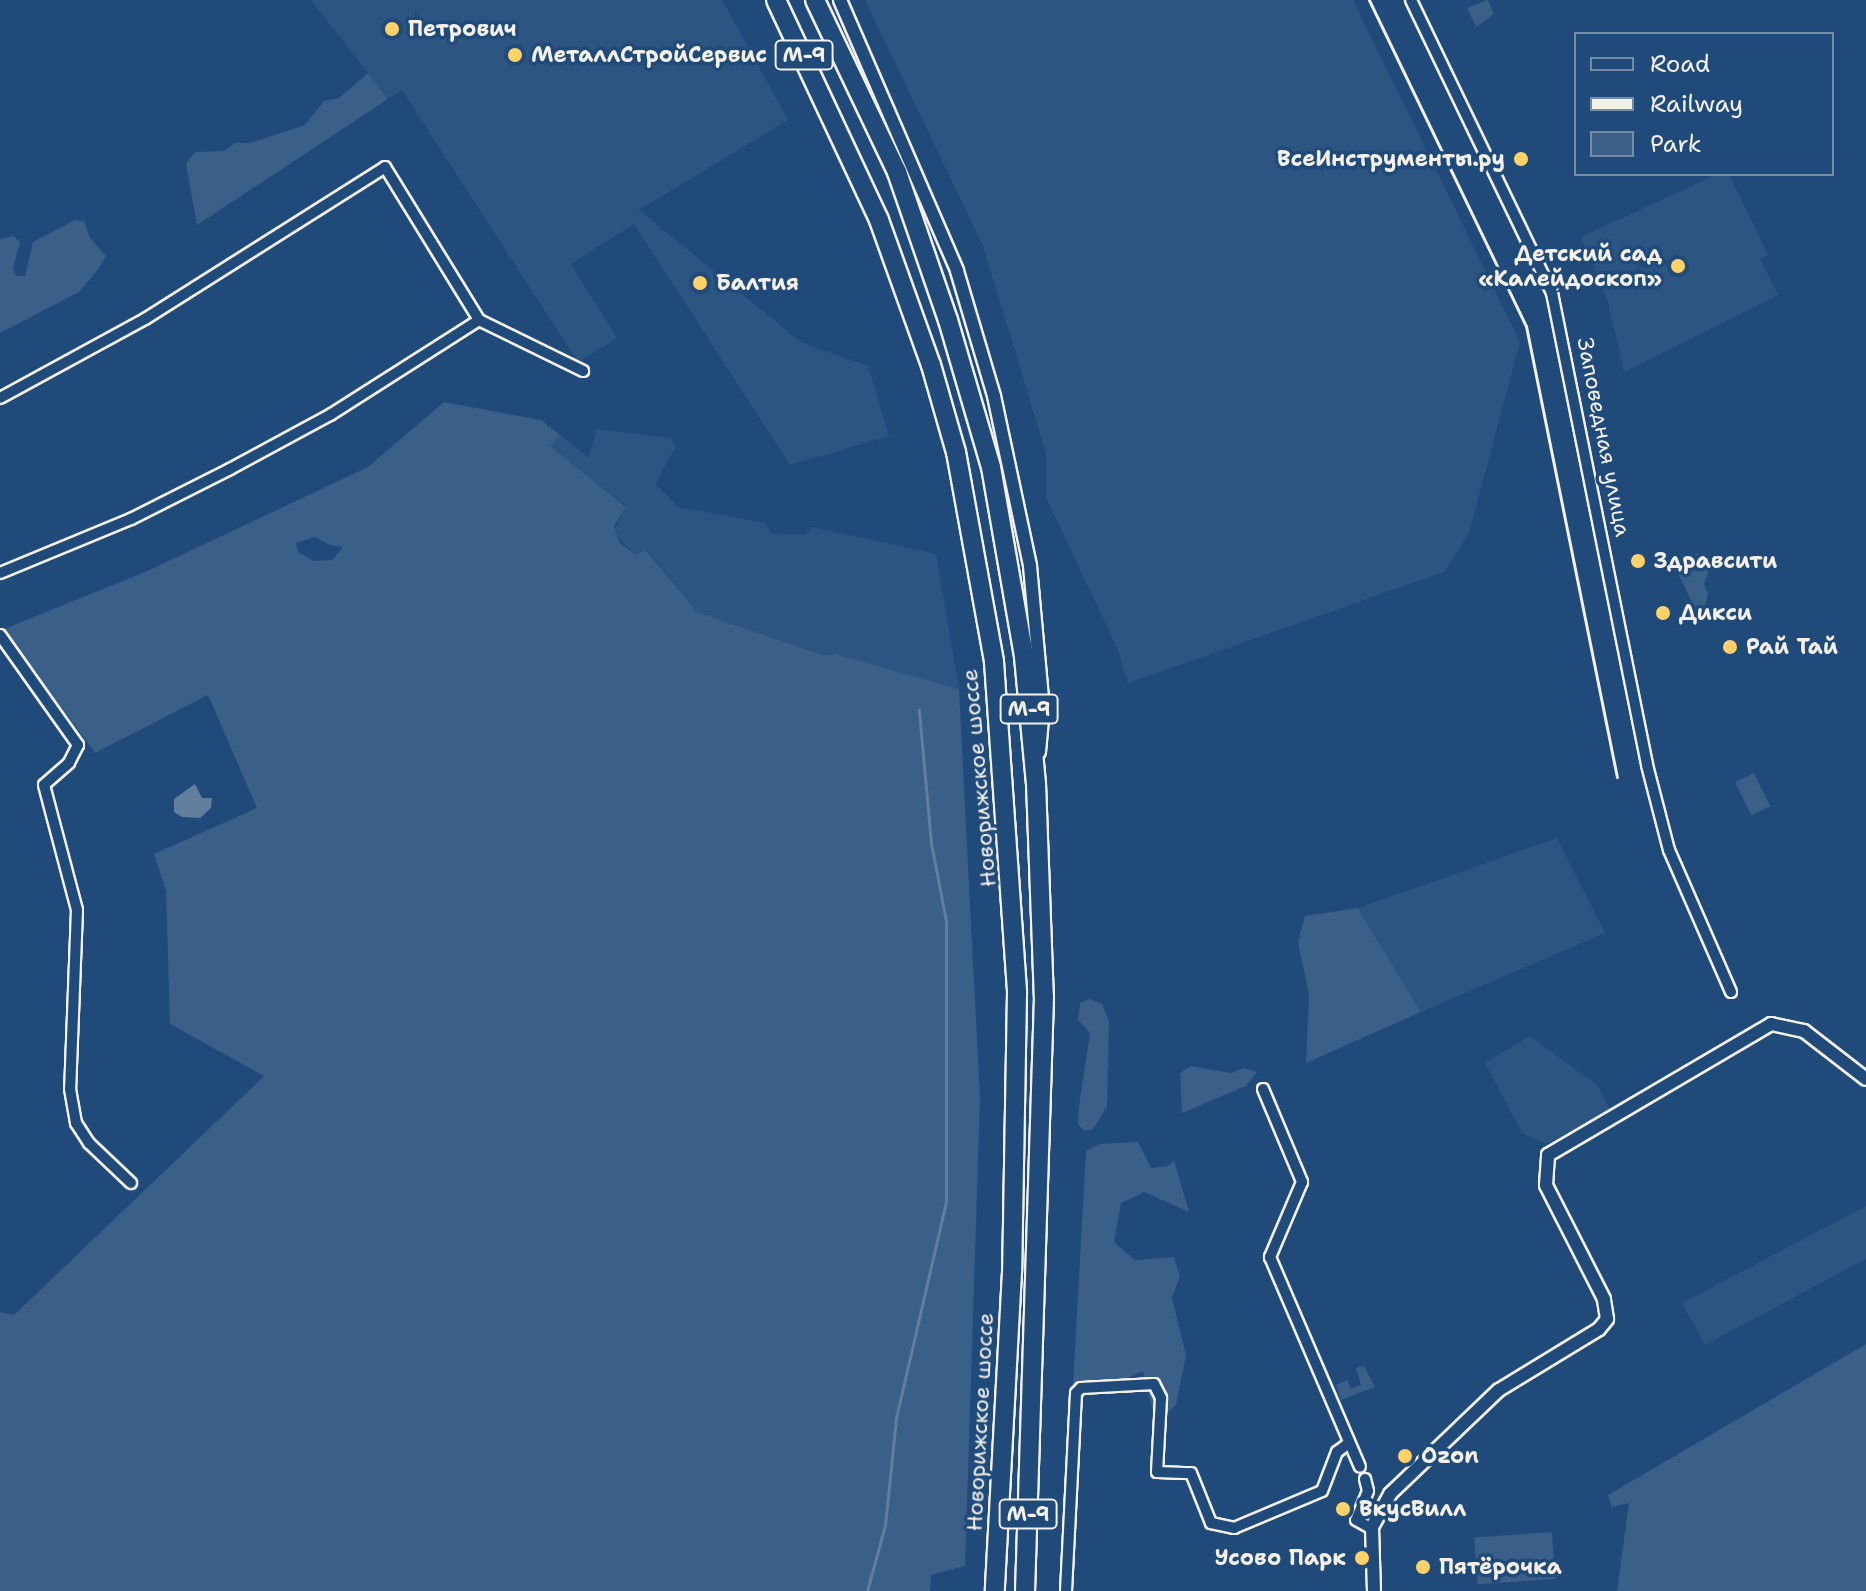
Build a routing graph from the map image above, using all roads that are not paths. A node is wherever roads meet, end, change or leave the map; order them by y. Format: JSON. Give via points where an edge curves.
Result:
{"nodes":[{"id":1,"x":776,"y":0,"type":"edge"},
{"id":2,"x":815,"y":0,"type":"edge"},
{"id":3,"x":840,"y":0,"type":"edge"},
{"id":4,"x":1411,"y":0,"type":"edge"},
{"id":5,"x":479,"y":320,"type":"junction"},
{"id":6,"x":583,"y":371,"type":"dead end"},
{"id":7,"x":0,"y":398,"type":"edge"},
{"id":8,"x":0,"y":573,"type":"edge"},
{"id":9,"x":0,"y":635,"type":"edge"},
{"id":10,"x":1036,"y":783,"type":"junction"},
{"id":11,"x":1731,"y":992,"type":"dead end"},
{"id":12,"x":1866,"y":1079,"type":"edge"},
{"id":13,"x":1263,"y":1089,"type":"dead end"},
{"id":14,"x":131,"y":1183,"type":"dead end"},
{"id":15,"x":1349,"y":1443,"type":"junction"},
{"id":16,"x":1360,"y":1467,"type":"dead end"},
{"id":17,"x":1365,"y":1479,"type":"dead end"},
{"id":18,"x":1372,"y":1529,"type":"junction"},
{"id":19,"x":996,"y":1583,"type":"edge"},
{"id":20,"x":1025,"y":1583,"type":"edge"},
{"id":21,"x":1374,"y":1586,"type":"edge"},
{"id":22,"x":1066,"y":1591,"type":"edge"}],
"edges":[{"from":1,"to":19,"type":"highway","name":"Новорижское шоссе","number":"М-9","via":[[879,220],[931,365],[956,452],[992,650],[1007,792],[1017,993],[1012,1272]]},
{"from":2,"to":10,"type":"highway","number":"М-9","via":[[897,172],[973,403],[1008,552]]},
{"from":3,"to":10,"type":"street","via":[[957,271],[1013,471],[1039,649],[1043,708]]},
{"from":4,"to":11,"type":"street","name":"Заповедная улица","via":[[1552,293],[1669,850]]},
{"from":5,"to":6,"type":"street"},
{"from":5,"to":7,"type":"street","via":[[385,167],[145,319]]},
{"from":5,"to":8,"type":"street","via":[[330,415],[230,469],[131,519]]},
{"from":9,"to":14,"type":"street","via":[[78,745],[69,763],[44,785],[77,910],[70,1089],[76,1123]]},
{"from":10,"to":20,"type":"highway","number":"М-9","via":[[1043,1137]]},
{"from":12,"to":18,"type":"street","via":[[1804,1031],[1771,1024],[1554,1149],[1545,1162],[1546,1185],[1604,1299],[1604,1325],[1529,1367],[1468,1415],[1390,1494]]},
{"from":13,"to":15,"type":"street","via":[[1302,1182],[1270,1257]]},
{"from":15,"to":16,"type":"street"},
{"from":15,"to":22,"type":"street","via":[[1337,1452],[1322,1491],[1234,1528],[1211,1523],[1191,1473],[1157,1472],[1161,1398],[1154,1384],[1081,1388],[1076,1393]]},
{"from":17,"to":18,"type":"street","via":[[1368,1491],[1356,1520]]},
{"from":18,"to":21,"type":"street"}]}
